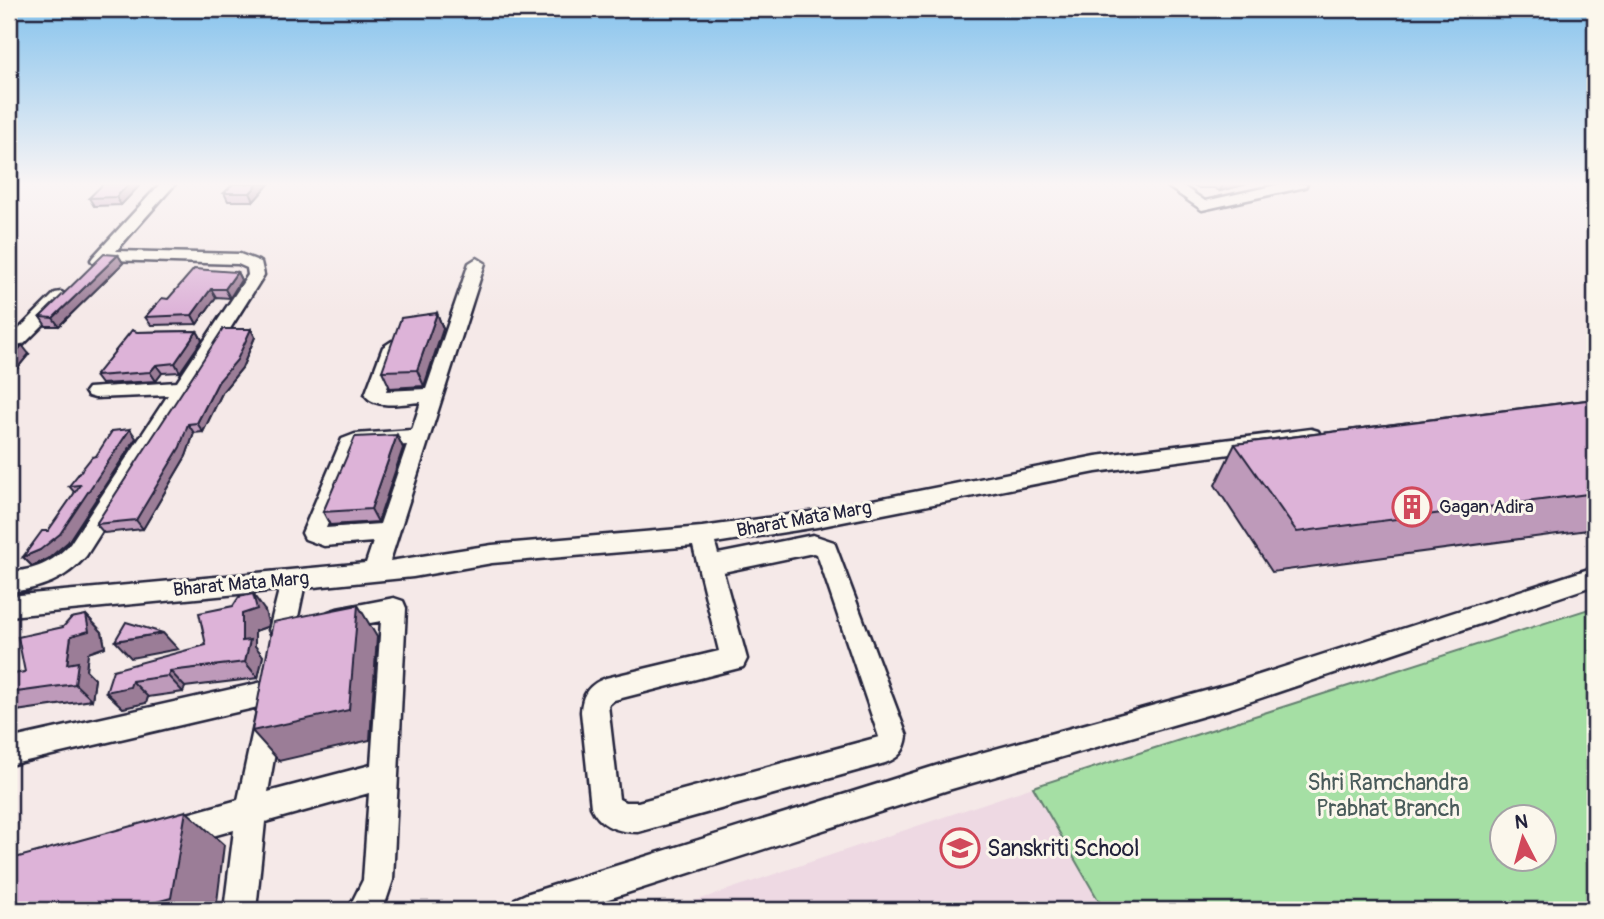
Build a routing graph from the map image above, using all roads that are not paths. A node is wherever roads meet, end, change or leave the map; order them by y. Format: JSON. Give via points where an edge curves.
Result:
{"nodes":[{"id":1,"x":129,"y":227,"type":"edge"},
{"id":2,"x":104,"y":255,"type":"junction"},
{"id":3,"x":477,"y":264,"type":"dead end"},
{"id":4,"x":458,"y":320,"type":"junction"},
{"id":5,"x":433,"y":322,"type":"edge"},
{"id":6,"x":398,"y":329,"type":"edge"},
{"id":7,"x":220,"y":331,"type":"junction"},
{"id":8,"x":195,"y":332,"type":"edge"},
{"id":9,"x":9,"y":349,"type":"edge"},
{"id":10,"x":183,"y":388,"type":"junction"},
{"id":11,"x":95,"y":392,"type":"dead end"},
{"id":12,"x":433,"y":396,"type":"junction"},
{"id":13,"x":1328,"y":434,"type":"edge"},
{"id":14,"x":419,"y":437,"type":"junction"},
{"id":15,"x":388,"y":531,"type":"junction"},
{"id":16,"x":702,"y":536,"type":"junction"},
{"id":17,"x":710,"y":565,"type":"junction"},
{"id":18,"x":375,"y":572,"type":"junction"},
{"id":19,"x":1595,"y":576,"type":"edge"},
{"id":20,"x":294,"y":579,"type":"junction"},
{"id":21,"x":9,"y":582,"type":"edge"},
{"id":22,"x":9,"y":606,"type":"edge"},
{"id":23,"x":277,"y":661,"type":"junction"},
{"id":24,"x":9,"y":752,"type":"edge"},
{"id":25,"x":385,"y":775,"type":"junction"},
{"id":26,"x":251,"y":811,"type":"junction"},
{"id":27,"x":144,"y":840,"type":"edge"},
{"id":28,"x":240,"y":910,"type":"edge"},
{"id":29,"x":363,"y":910,"type":"edge"},
{"id":30,"x":526,"y":910,"type":"edge"}],
"edges":[{"from":1,"to":2,"type":"street"},
{"from":2,"to":7,"type":"street","via":[[240,259],[255,265],[257,275]]},
{"from":2,"to":9,"type":"street"},
{"from":3,"to":4,"type":"street"},
{"from":4,"to":5,"type":"street"},
{"from":4,"to":12,"type":"street"},
{"from":6,"to":12,"type":"street","via":[[374,394],[383,398]]},
{"from":7,"to":8,"type":"street"},
{"from":7,"to":10,"type":"street"},
{"from":10,"to":11,"type":"street"},
{"from":10,"to":21,"type":"street","via":[[63,568],[35,580]]},
{"from":12,"to":14,"type":"street"},
{"from":13,"to":16,"type":"street","name":"Bharat Mata Marg","via":[[1096,464],[817,519]]},
{"from":14,"to":15,"type":"street"},
{"from":14,"to":15,"type":"street","via":[[349,444],[313,533],[324,537]]},
{"from":15,"to":18,"type":"street"},
{"from":16,"to":17,"type":"street"},
{"from":16,"to":18,"type":"street","name":"Bharat Mata Marg","via":[[492,554]]},
{"from":17,"to":17,"type":"street","via":[[813,544],[826,548],[893,736],[892,744],[885,750],[638,817],[621,817],[606,807],[596,700],[606,690],[734,659]]},
{"from":18,"to":20,"type":"street","name":"Bharat Mata Marg"},
{"from":19,"to":30,"type":"street","via":[[1231,696],[948,776]]},
{"from":20,"to":22,"type":"street","name":"Bharat Mata Marg"},
{"from":20,"to":23,"type":"street"},
{"from":23,"to":24,"type":"street"},
{"from":23,"to":25,"type":"street","via":[[394,608]]},
{"from":23,"to":26,"type":"street"},
{"from":25,"to":26,"type":"street"},
{"from":25,"to":29,"type":"street","via":[[378,880],[368,908]]},
{"from":26,"to":27,"type":"street"},
{"from":26,"to":28,"type":"street"}]}
